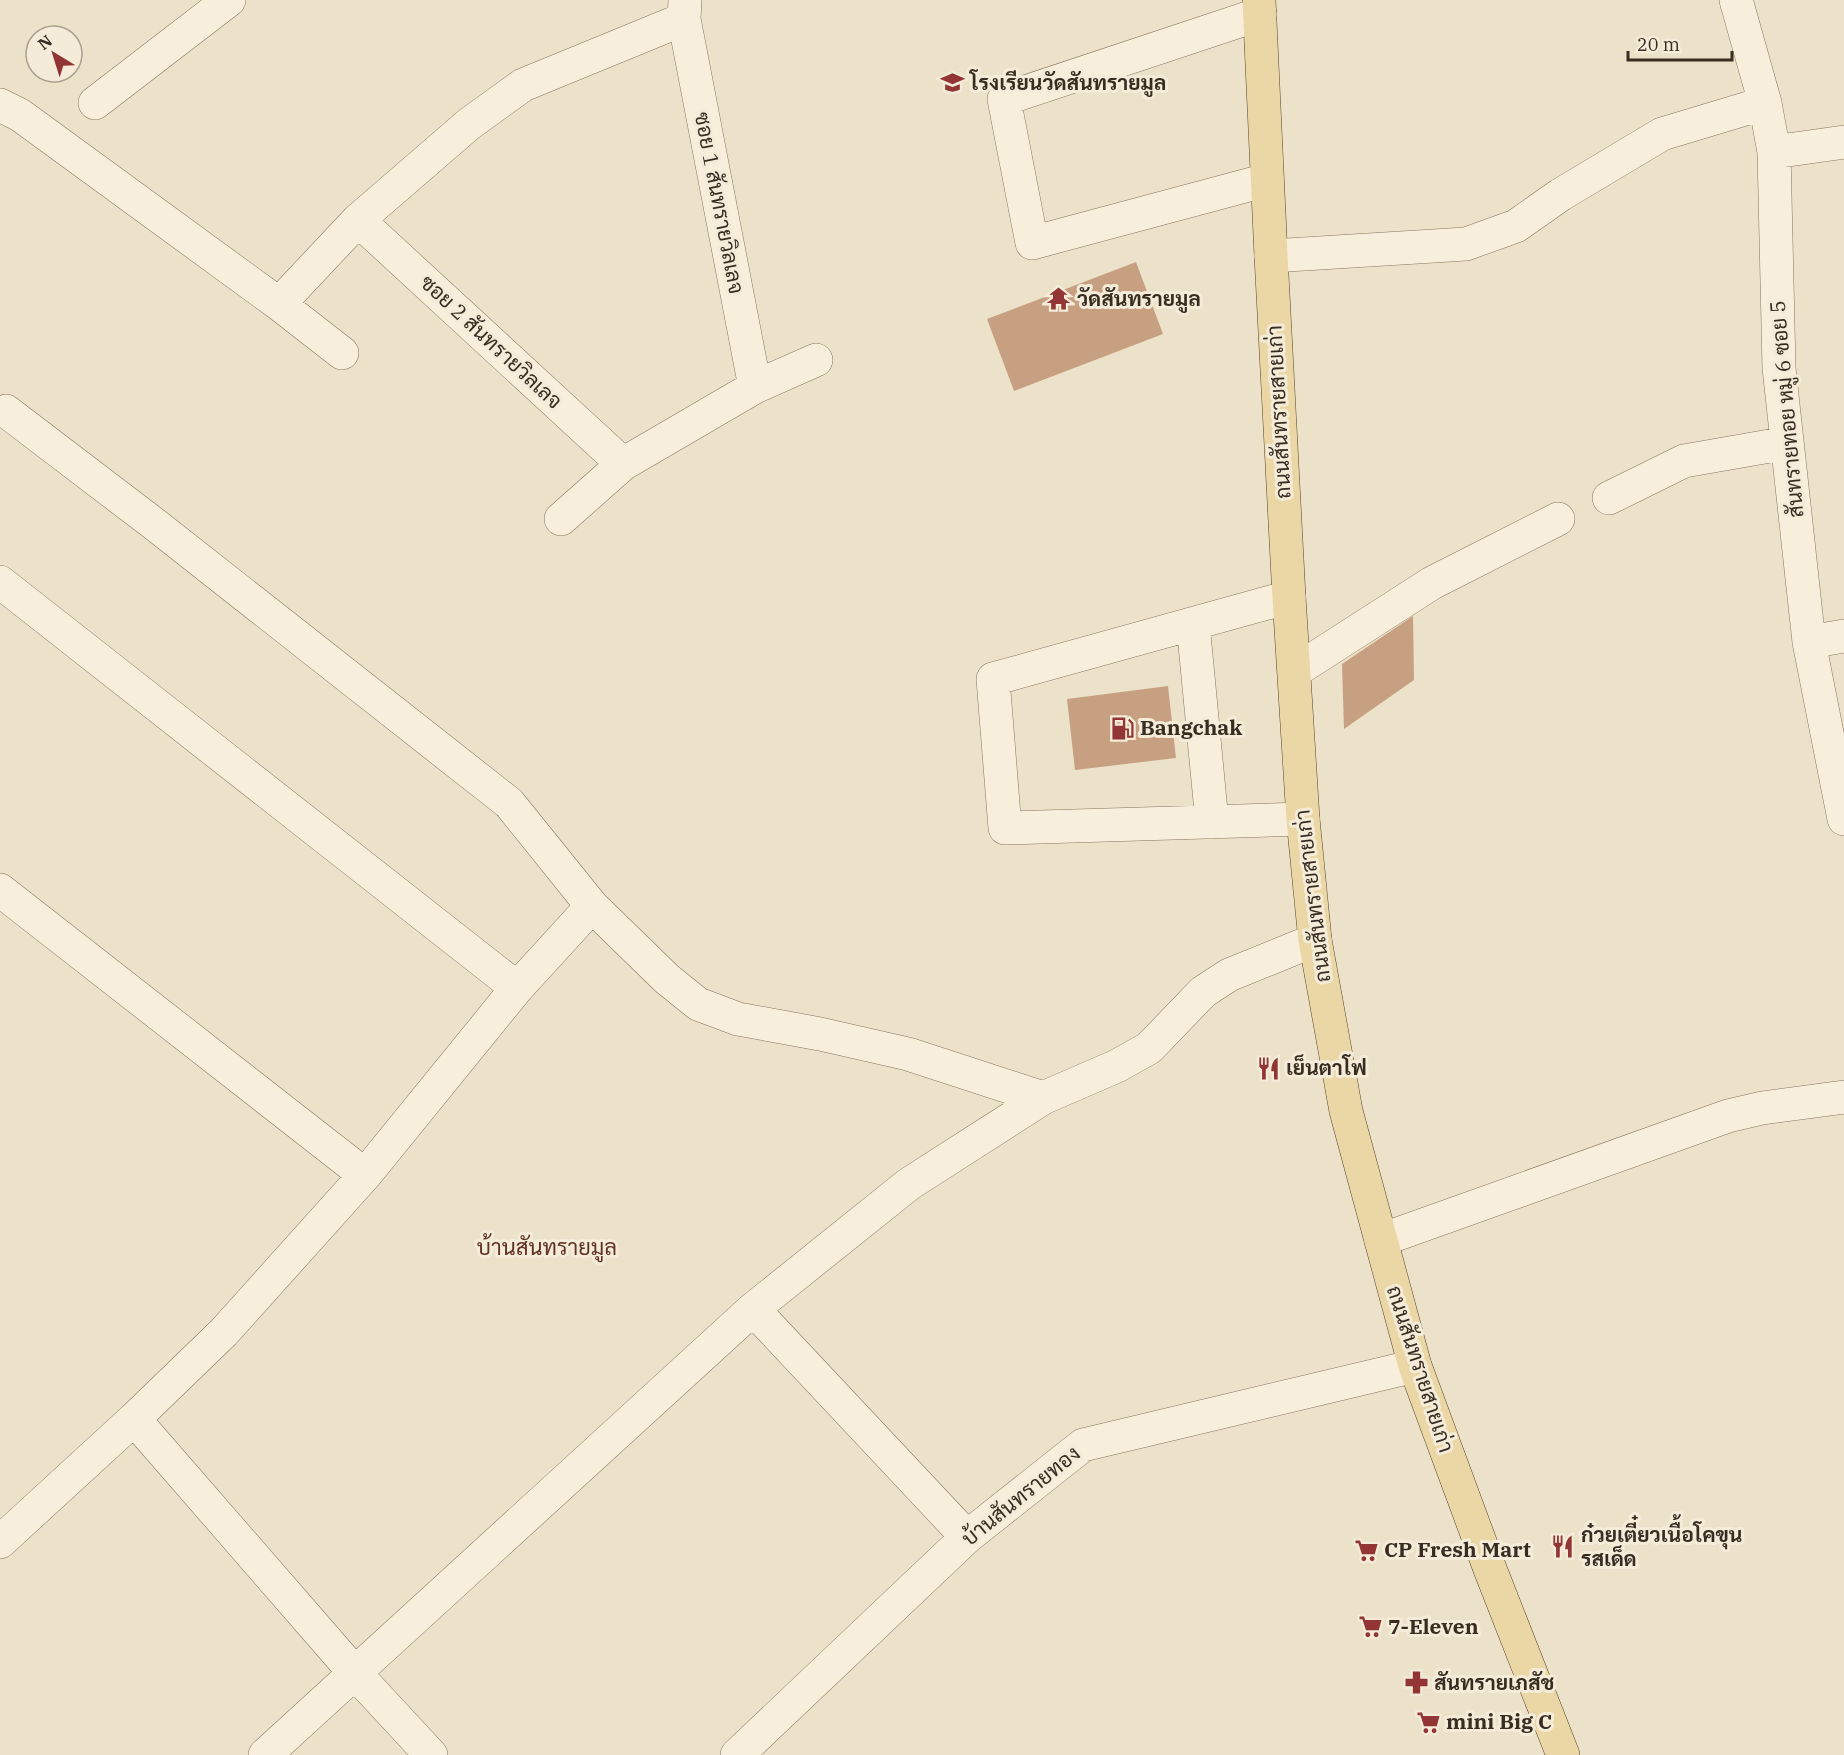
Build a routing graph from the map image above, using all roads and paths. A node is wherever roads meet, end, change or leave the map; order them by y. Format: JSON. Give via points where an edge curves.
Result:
{"nodes":[{"id":1,"x":229,"y":0,"type":"edge"},
{"id":2,"x":1736,"y":0,"type":"edge"},
{"id":3,"x":1259,"y":7,"type":"edge"},
{"id":4,"x":685,"y":9,"type":"edge"},
{"id":5,"x":95,"y":103,"type":"dead end"},
{"id":6,"x":1765,"y":103,"type":"junction"},
{"id":7,"x":7,"y":116,"type":"edge"},
{"id":8,"x":1844,"y":142,"type":"edge"},
{"id":9,"x":1774,"y":152,"type":"junction"},
{"id":10,"x":1267,"y":180,"type":"junction"},
{"id":11,"x":358,"y":220,"type":"junction"},
{"id":12,"x":1270,"y":256,"type":"junction"},
{"id":13,"x":279,"y":304,"type":"junction"},
{"id":14,"x":342,"y":353,"type":"dead end"},
{"id":15,"x":816,"y":360,"type":"dead end"},
{"id":16,"x":755,"y":387,"type":"junction"},
{"id":17,"x":6,"y":411,"type":"dead end"},
{"id":18,"x":1787,"y":443,"type":"junction"},
{"id":19,"x":623,"y":464,"type":"junction"},
{"id":20,"x":1609,"y":498,"type":"dead end"},
{"id":21,"x":561,"y":519,"type":"dead end"},
{"id":22,"x":1558,"y":519,"type":"dead end"},
{"id":23,"x":0,"y":582,"type":"edge"},
{"id":24,"x":1289,"y":597,"type":"junction"},
{"id":25,"x":1193,"y":624,"type":"junction"},
{"id":26,"x":1844,"y":636,"type":"edge"},
{"id":27,"x":1809,"y":642,"type":"junction"},
{"id":28,"x":1294,"y":671,"type":"junction"},
{"id":29,"x":1303,"y":819,"type":"junction"},
{"id":30,"x":1844,"y":819,"type":"edge"},
{"id":31,"x":1212,"y":822,"type":"junction"},
{"id":32,"x":0,"y":890,"type":"edge"},
{"id":33,"x":592,"y":906,"type":"junction"},
{"id":34,"x":1315,"y":940,"type":"junction"},
{"id":35,"x":517,"y":988,"type":"junction"},
{"id":36,"x":1844,"y":1097,"type":"edge"},
{"id":37,"x":1043,"y":1098,"type":"junction"},
{"id":38,"x":365,"y":1175,"type":"junction"},
{"id":39,"x":1381,"y":1240,"type":"junction"},
{"id":40,"x":753,"y":1309,"type":"junction"},
{"id":41,"x":1414,"y":1366,"type":"junction"},
{"id":42,"x":134,"y":1419,"type":"junction"},
{"id":43,"x":967,"y":1537,"type":"junction"},
{"id":44,"x":0,"y":1542,"type":"edge"},
{"id":45,"x":354,"y":1672,"type":"junction"},
{"id":46,"x":265,"y":1755,"type":"edge"},
{"id":47,"x":431,"y":1755,"type":"edge"},
{"id":48,"x":737,"y":1755,"type":"edge"},
{"id":49,"x":1563,"y":1755,"type":"edge"}],
"edges":[{"from":1,"to":5,"type":"street"},
{"from":2,"to":6,"type":"street","name":"สันทรายทอย หมู่ 6 ซอย 5"},
{"from":3,"to":10,"type":"main road","name":"ถนนสันทรายสายเก่า"},
{"from":3,"to":10,"type":"street","via":[[1004,99],[1032,243]]},
{"from":4,"to":11,"type":"street","via":[[523,85],[469,124]]},
{"from":4,"to":16,"type":"street","name":"ซอย 1 สันทรายวิลเลจ"},
{"from":6,"to":9,"type":"street","name":"สันทรายทอย หมู่ 6 ซอย 5"},
{"from":6,"to":12,"type":"street","via":[[1662,134],[1516,226],[1466,244]]},
{"from":7,"to":13,"type":"street"},
{"from":8,"to":9,"type":"street"},
{"from":9,"to":18,"type":"street","name":"สันทรายทอย หมู่ 6 ซอย 5","via":[[1779,368]]},
{"from":10,"to":12,"type":"main road","name":"ถนนสันทรายสายเก่า"},
{"from":11,"to":13,"type":"street"},
{"from":11,"to":19,"type":"street","name":"ซอย 2 สันทรายวิลเลจ"},
{"from":12,"to":24,"type":"main road","name":"ถนนสันทรายสายเก่า"},
{"from":13,"to":14,"type":"street"},
{"from":15,"to":16,"type":"street"},
{"from":16,"to":19,"type":"street"},
{"from":17,"to":33,"type":"street","via":[[508,803]]},
{"from":18,"to":20,"type":"street","via":[[1684,461]]},
{"from":18,"to":27,"type":"street","name":"สันทรายทอย หมู่ 6 ซอย 5"},
{"from":19,"to":21,"type":"street"},
{"from":22,"to":28,"type":"street","via":[[1432,583]]},
{"from":23,"to":35,"type":"street"},
{"from":24,"to":25,"type":"street"},
{"from":24,"to":28,"type":"main road","name":"ถนนสันทรายสายเก่า"},
{"from":25,"to":31,"type":"street"},
{"from":25,"to":31,"type":"street","via":[[993,679],[1005,828]]},
{"from":26,"to":27,"type":"street"},
{"from":27,"to":30,"type":"street","name":"สันทรายทอย หมู่ 6 ซอย 5"},
{"from":28,"to":29,"type":"main road","name":"ถนนสันทรายสายเก่า"},
{"from":29,"to":31,"type":"street"},
{"from":29,"to":34,"type":"main road","name":"ถนนสันทรายสายเก่า"},
{"from":32,"to":38,"type":"street"},
{"from":33,"to":35,"type":"street"},
{"from":33,"to":37,"type":"street","via":[[667,980],[698,1004],[738,1019],[908,1054]]},
{"from":34,"to":37,"type":"street","via":[[1229,975],[1203,992],[1149,1048]]},
{"from":34,"to":39,"type":"main road","name":"ถนนสันทรายสายเก่า","via":[[1346,1111]]},
{"from":35,"to":38,"type":"street"},
{"from":36,"to":39,"type":"street","via":[[1728,1116]]},
{"from":37,"to":40,"type":"street","via":[[909,1184]]},
{"from":38,"to":42,"type":"street","via":[[224,1332]]},
{"from":39,"to":41,"type":"main road","name":"ถนนสันทรายสายเก่า"},
{"from":40,"to":43,"type":"street"},
{"from":40,"to":45,"type":"street"},
{"from":41,"to":43,"type":"street","name":"บ้านสันทรายทอง","via":[[1083,1445]]},
{"from":41,"to":49,"type":"main road","name":"ถนนสันทรายสายเก่า"},
{"from":42,"to":44,"type":"street"},
{"from":42,"to":45,"type":"street"},
{"from":43,"to":48,"type":"street","name":"บ้านสันทรายทอง"},
{"from":45,"to":46,"type":"street"},
{"from":45,"to":47,"type":"street"}]}
